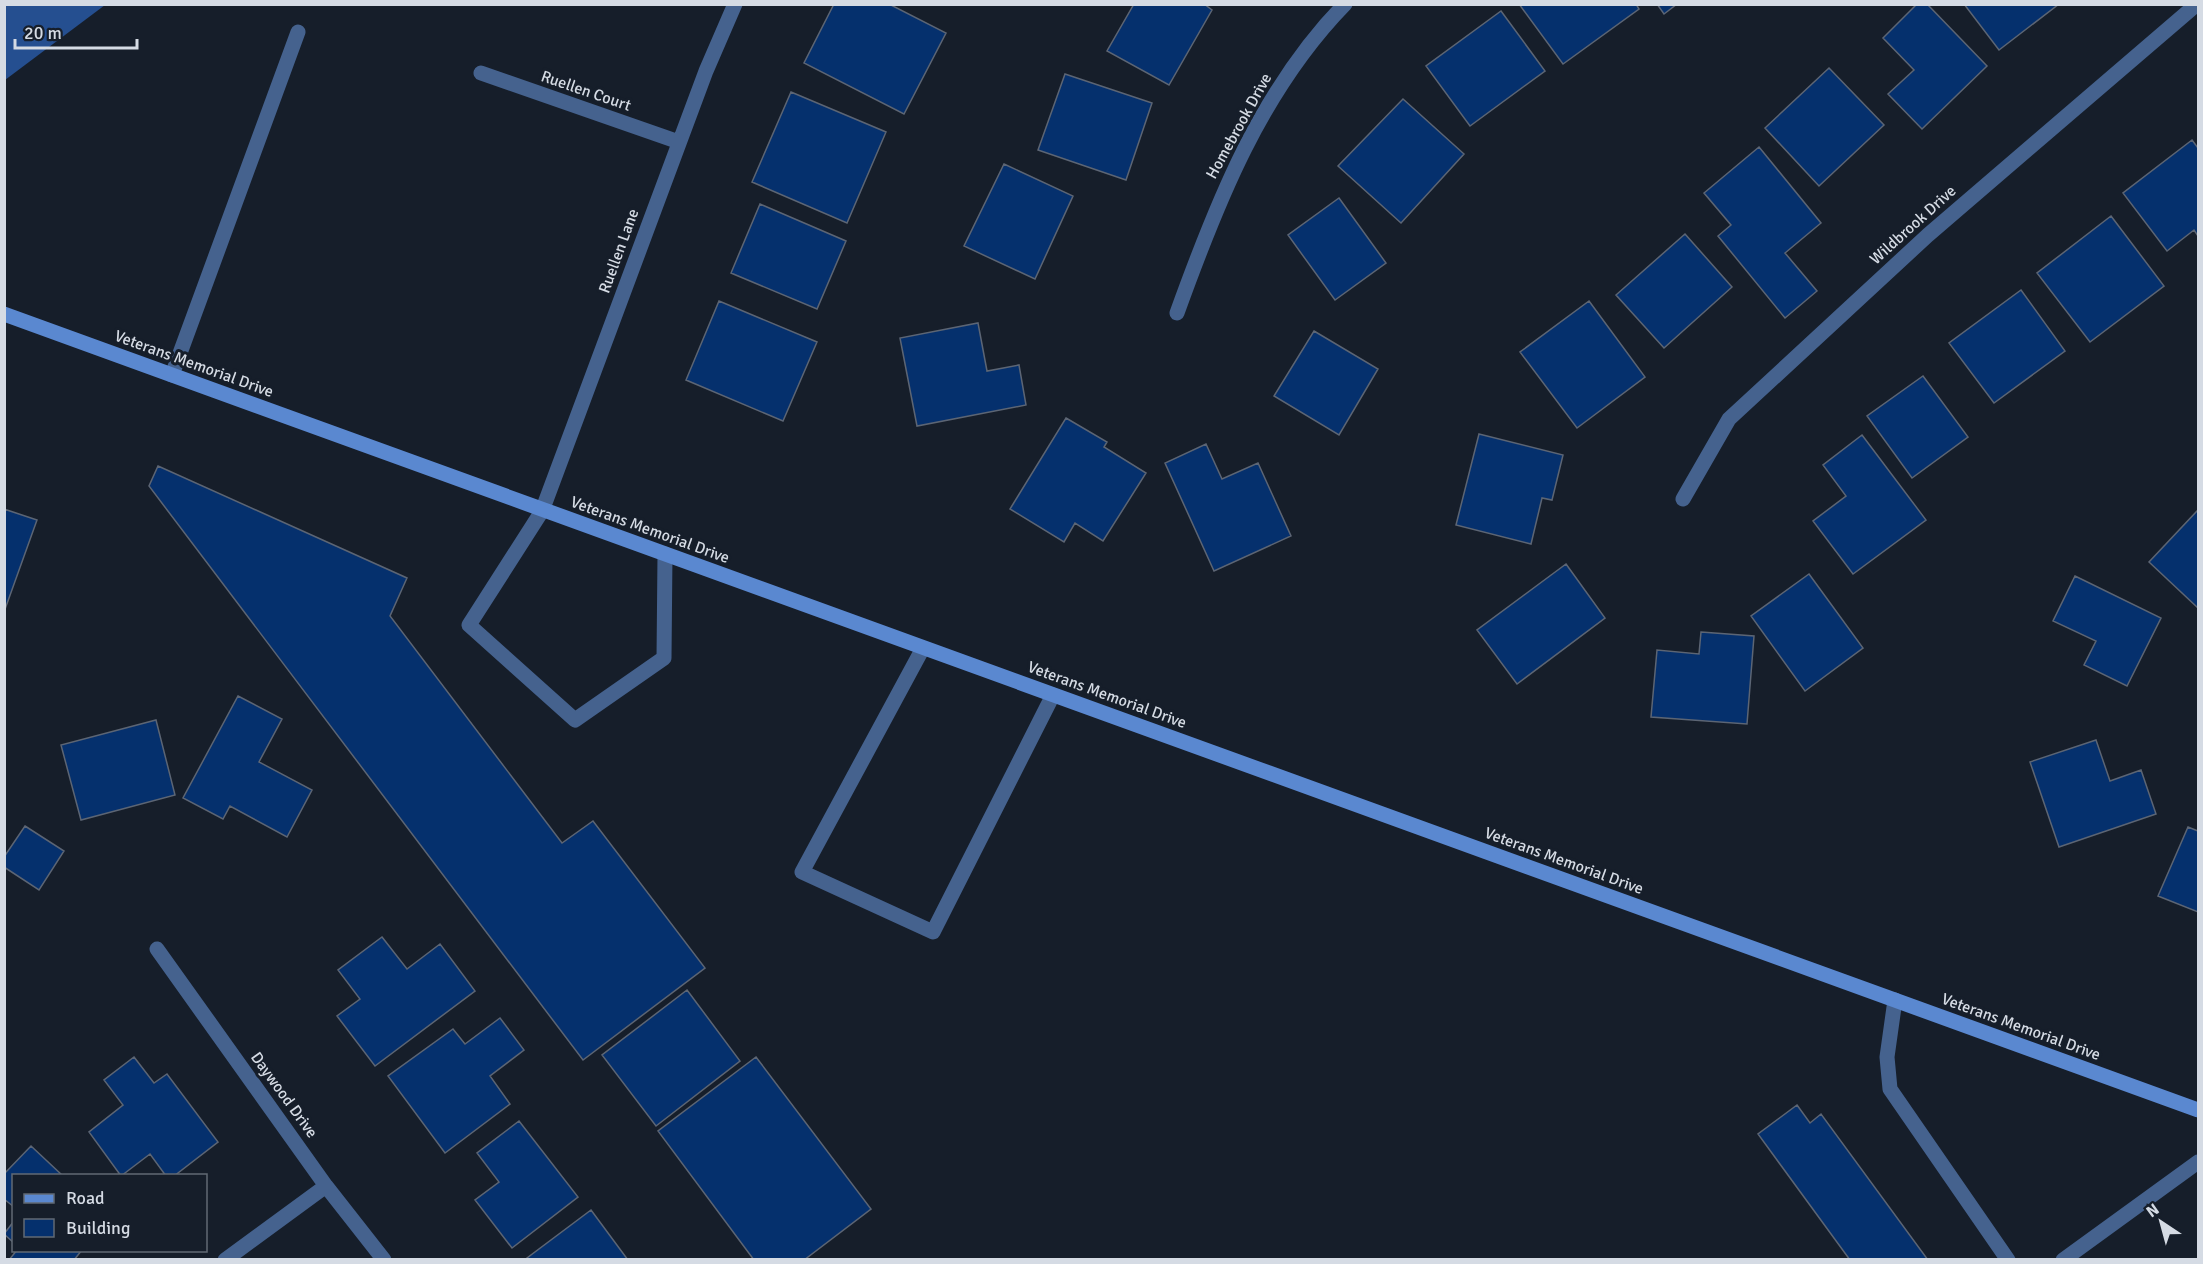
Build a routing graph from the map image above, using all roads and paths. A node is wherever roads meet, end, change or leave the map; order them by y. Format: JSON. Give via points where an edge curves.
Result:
{"nodes":[{"id":1,"x":735,"y":4,"type":"edge"},
{"id":2,"x":1345,"y":4,"type":"edge"},
{"id":3,"x":2197,"y":4,"type":"edge"},
{"id":4,"x":298,"y":32,"type":"dead end"},
{"id":5,"x":481,"y":73,"type":"dead end"},
{"id":6,"x":679,"y":142,"type":"junction"},
{"id":7,"x":1177,"y":312,"type":"dead end"},
{"id":8,"x":4,"y":314,"type":"edge"},
{"id":9,"x":172,"y":375,"type":"junction"},
{"id":10,"x":1683,"y":499,"type":"dead end"},
{"id":11,"x":542,"y":511,"type":"junction"},
{"id":12,"x":664,"y":554,"type":"junction"},
{"id":13,"x":923,"y":648,"type":"junction"},
{"id":14,"x":1053,"y":695,"type":"junction"},
{"id":15,"x":157,"y":949,"type":"dead end"},
{"id":16,"x":1895,"y":1000,"type":"junction"},
{"id":17,"x":2199,"y":1110,"type":"edge"},
{"id":18,"x":2199,"y":1162,"type":"edge"},
{"id":19,"x":326,"y":1186,"type":"junction"},
{"id":20,"x":225,"y":1260,"type":"edge"},
{"id":21,"x":384,"y":1260,"type":"edge"},
{"id":22,"x":2008,"y":1260,"type":"edge"},
{"id":23,"x":2063,"y":1260,"type":"edge"}],
"edges":[{"from":1,"to":6,"type":"street","name":"Ruellen Lane"},
{"from":2,"to":7,"type":"street","name":"Homebrook Drive","via":[[1281,84],[1236,163]]},
{"from":3,"to":10,"type":"street","name":"Wildbrook Drive","via":[[1928,235],[1729,419]]},
{"from":4,"to":9,"type":"street"},
{"from":5,"to":6,"type":"street","name":"Ruellen Court"},
{"from":6,"to":11,"type":"street","name":"Ruellen Lane"},
{"from":8,"to":9,"type":"main road","name":"Veterans Memorial Drive"},
{"from":9,"to":11,"type":"main road","name":"Veterans Memorial Drive"},
{"from":11,"to":12,"type":"main road","name":"Veterans Memorial Drive"},
{"from":11,"to":12,"type":"street","name":"Ruellen Lane","via":[[468,625],[575,720],[664,658]]},
{"from":12,"to":13,"type":"main road","name":"Veterans Memorial Drive"},
{"from":13,"to":14,"type":"main road","name":"Veterans Memorial Drive"},
{"from":13,"to":14,"type":"street","via":[[801,872],[933,932]]},
{"from":14,"to":16,"type":"main road","name":"Veterans Memorial Drive"},
{"from":15,"to":19,"type":"street","name":"Daywood Drive"},
{"from":16,"to":17,"type":"main road","name":"Veterans Memorial Drive"},
{"from":16,"to":22,"type":"street","via":[[1887,1057],[1890,1089]]},
{"from":18,"to":23,"type":"street"},
{"from":19,"to":20,"type":"street"},
{"from":19,"to":21,"type":"street","name":"Daywood Drive"}]}
